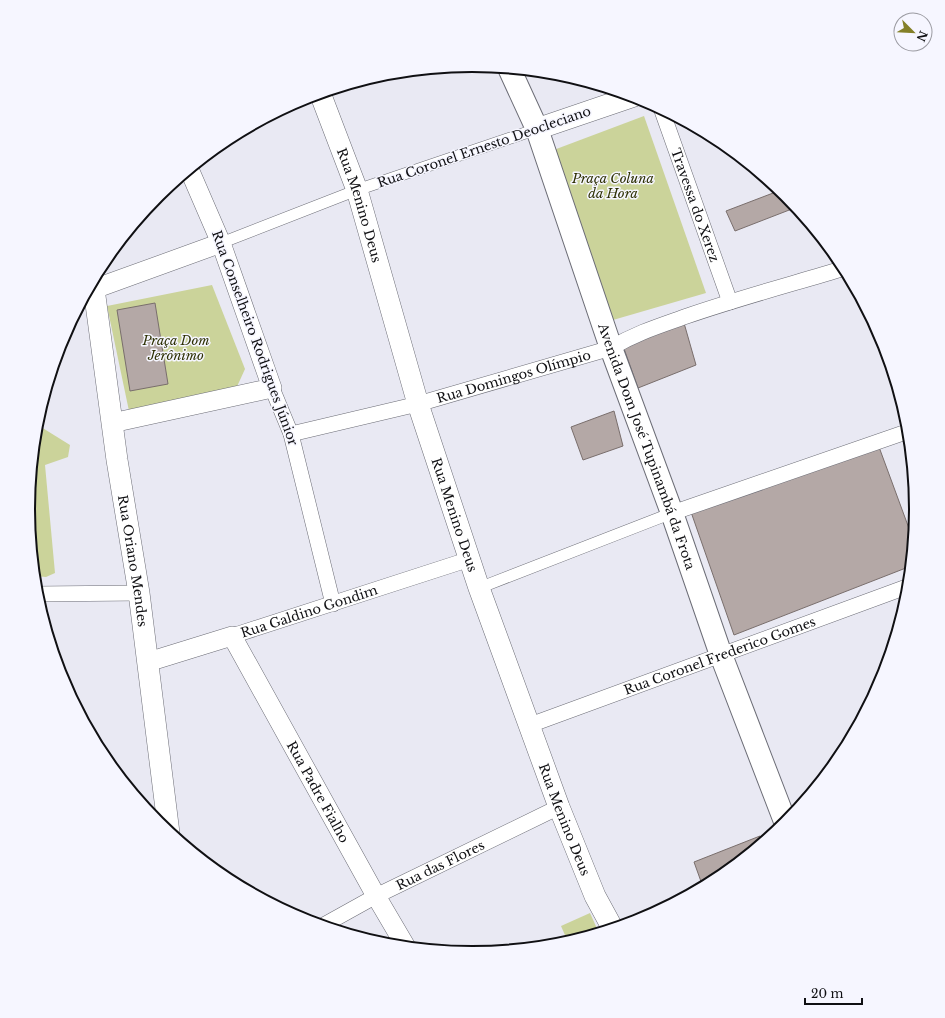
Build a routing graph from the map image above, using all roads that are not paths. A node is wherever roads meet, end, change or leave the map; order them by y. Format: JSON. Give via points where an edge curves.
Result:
{"nodes":[{"id":1,"x":511,"y":73,"type":"edge"},
{"id":2,"x":322,"y":99,"type":"edge"},
{"id":3,"x":624,"y":99,"type":"edge"},
{"id":4,"x":664,"y":116,"type":"edge"},
{"id":5,"x":537,"y":129,"type":"junction"},
{"id":6,"x":191,"y":174,"type":"edge"},
{"id":7,"x":357,"y":190,"type":"junction"},
{"id":8,"x":221,"y":243,"type":"junction"},
{"id":9,"x":838,"y":270,"type":"edge"},
{"id":10,"x":96,"y":286,"type":"edge"},
{"id":11,"x":92,"y":294,"type":"edge"},
{"id":12,"x":730,"y":302,"type":"junction"},
{"id":13,"x":610,"y":348,"type":"junction"},
{"id":14,"x":272,"y":388,"type":"junction"},
{"id":15,"x":418,"y":404,"type":"junction"},
{"id":16,"x":112,"y":423,"type":"junction"},
{"id":17,"x":903,"y":433,"type":"edge"},
{"id":18,"x":291,"y":434,"type":"junction"},
{"id":19,"x":672,"y":513,"type":"junction"},
{"id":20,"x":470,"y":560,"type":"junction"},
{"id":21,"x":479,"y":588,"type":"junction"},
{"id":22,"x":903,"y":588,"type":"edge"},
{"id":23,"x":139,"y":593,"type":"junction"},
{"id":24,"x":43,"y":594,"type":"edge"},
{"id":25,"x":333,"y":604,"type":"junction"},
{"id":26,"x":232,"y":636,"type":"junction"},
{"id":27,"x":721,"y":655,"type":"junction"},
{"id":28,"x":148,"y":662,"type":"junction"},
{"id":29,"x":530,"y":725,"type":"junction"},
{"id":30,"x":559,"y":807,"type":"junction"},
{"id":31,"x":783,"y":817,"type":"edge"},
{"id":32,"x":168,"y":823,"type":"edge"},
{"id":33,"x":376,"y":896,"type":"junction"},
{"id":34,"x":329,"y":922,"type":"edge"},
{"id":35,"x":610,"y":924,"type":"edge"},
{"id":36,"x":402,"y":941,"type":"edge"}],
"edges":[{"from":1,"to":5,"type":"main road","name":"Avenida Dom José Tupinambá da Frota"},
{"from":2,"to":7,"type":"main road","name":"Rua Menino Deus"},
{"from":3,"to":5,"type":"main road","name":"Rua Coronel Ernesto Deocleciano"},
{"from":4,"to":12,"type":"street","name":"Travessa do Xerez"},
{"from":5,"to":7,"type":"street","name":"Rua Coronel Ernesto Deocleciano"},
{"from":5,"to":13,"type":"main road","name":"Avenida Dom José Tupinambá da Frota"},
{"from":6,"to":8,"type":"street","name":"Rua Conselheiro Rodrigues Júnior"},
{"from":7,"to":8,"type":"street","name":"Rua Coronel Ernesto Deocleciano"},
{"from":7,"to":15,"type":"main road","name":"Rua Menino Deus"},
{"from":8,"to":10,"type":"street","name":"Rua Coronel Ernesto Deocleciano"},
{"from":8,"to":14,"type":"street","name":"Rua Conselheiro Rodrigues Júnior"},
{"from":9,"to":12,"type":"street","name":"Rua Domingos Olímpio"},
{"from":11,"to":16,"type":"main road","name":"Rua Oriano Mendes"},
{"from":12,"to":13,"type":"street","name":"Rua Domingos Olímpio","via":[[661,324]]},
{"from":13,"to":15,"type":"street","name":"Rua Domingos Olímpio"},
{"from":13,"to":19,"type":"main road","name":"Avenida Dom José Tupinambá da Frota"},
{"from":14,"to":16,"type":"street"},
{"from":14,"to":18,"type":"street","name":"Rua Conselheiro Rodrigues Júnior"},
{"from":15,"to":18,"type":"street","name":"Rua Domingos Olímpio"},
{"from":15,"to":20,"type":"main road","name":"Rua Menino Deus"},
{"from":16,"to":23,"type":"main road","name":"Rua Oriano Mendes"},
{"from":17,"to":19,"type":"street"},
{"from":18,"to":25,"type":"street","name":"Rua Conselheiro Rodrigues Júnior"},
{"from":19,"to":21,"type":"street"},
{"from":19,"to":27,"type":"main road","name":"Avenida Dom José Tupinambá da Frota"},
{"from":20,"to":21,"type":"main road","name":"Rua Menino Deus"},
{"from":20,"to":25,"type":"street","name":"Rua Galdino Gondim"},
{"from":21,"to":29,"type":"main road","name":"Rua Menino Deus"},
{"from":22,"to":27,"type":"street","name":"Rua Coronel Frederico Gomes"},
{"from":23,"to":24,"type":"street"},
{"from":23,"to":28,"type":"main road","name":"Rua Oriano Mendes"},
{"from":25,"to":26,"type":"street","name":"Rua Galdino Gondim"},
{"from":26,"to":28,"type":"street","name":"Rua Galdino Gondim"},
{"from":26,"to":33,"type":"street","name":"Rua Padre Fialho"},
{"from":27,"to":29,"type":"street","name":"Rua Coronel Frederico Gomes"},
{"from":27,"to":31,"type":"main road","name":"Avenida Dom José Tupinambá da Frota"},
{"from":28,"to":32,"type":"main road","name":"Rua Oriano Mendes"},
{"from":29,"to":30,"type":"main road","name":"Rua Menino Deus"},
{"from":30,"to":33,"type":"street","name":"Rua das Flores"},
{"from":30,"to":35,"type":"main road","name":"Rua Menino Deus","via":[[595,896]]},
{"from":33,"to":34,"type":"street","name":"Rua das Flores"},
{"from":33,"to":36,"type":"street","name":"Rua Padre Fialho"}]}
